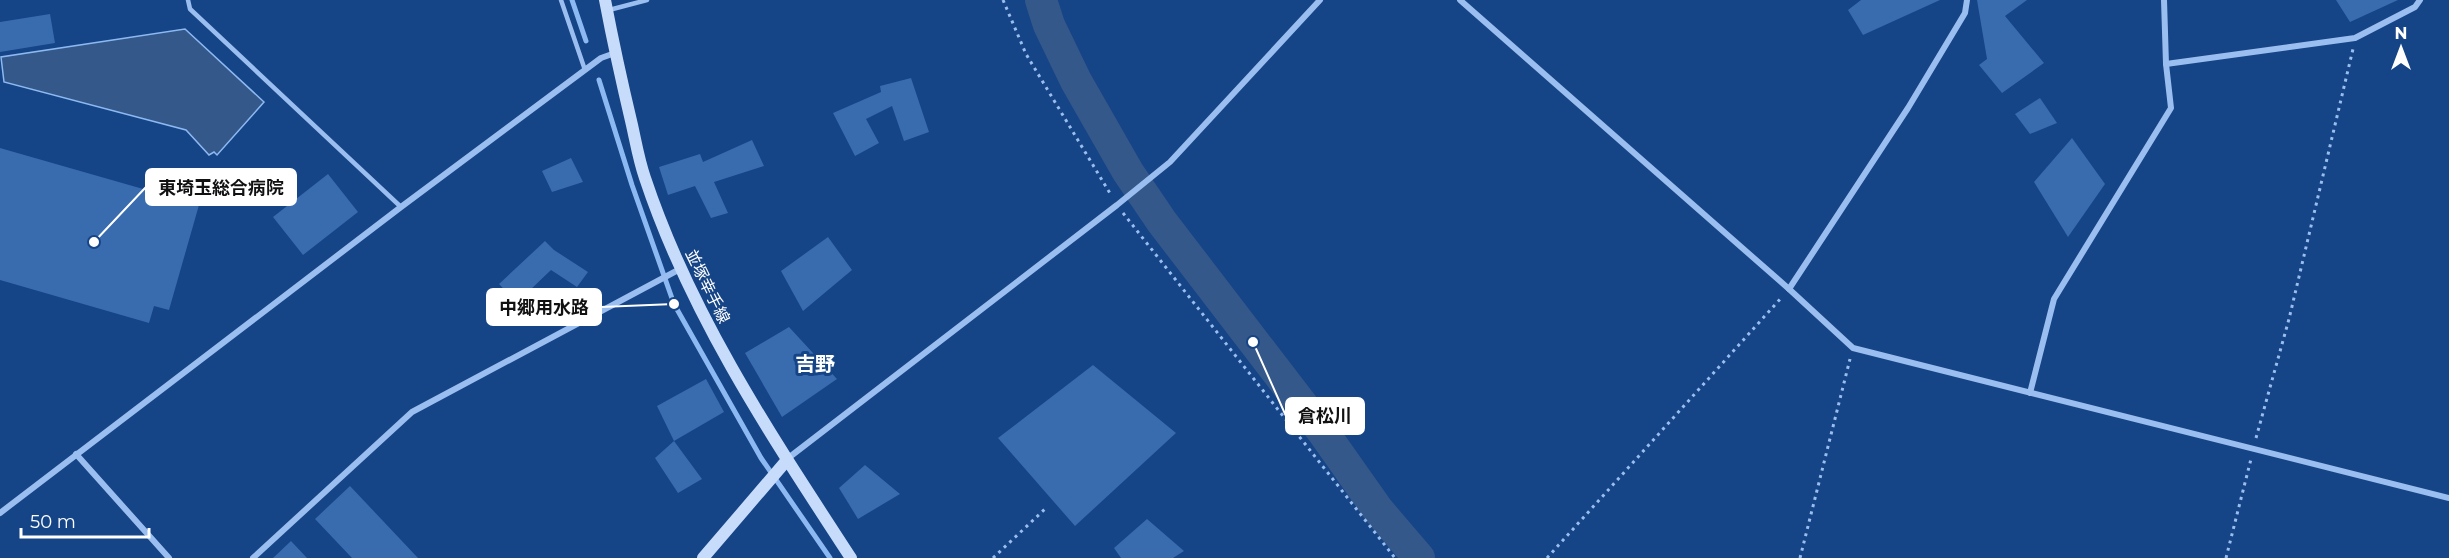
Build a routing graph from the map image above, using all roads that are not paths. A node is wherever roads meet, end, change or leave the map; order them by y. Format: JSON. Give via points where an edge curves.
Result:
{"nodes":[{"id":1,"x":188,"y":0,"type":"edge"},
{"id":2,"x":561,"y":0,"type":"edge"},
{"id":3,"x":647,"y":0,"type":"edge"},
{"id":4,"x":1320,"y":0,"type":"edge"},
{"id":5,"x":1460,"y":0,"type":"edge"},
{"id":6,"x":1967,"y":0,"type":"edge"},
{"id":7,"x":2164,"y":0,"type":"edge"},
{"id":8,"x":2420,"y":0,"type":"edge"},
{"id":9,"x":606,"y":5,"type":"edge"},
{"id":10,"x":615,"y":54,"type":"junction"},
{"id":11,"x":2166,"y":64,"type":"junction"},
{"id":12,"x":585,"y":70,"type":"junction"},
{"id":13,"x":401,"y":207,"type":"junction"},
{"id":14,"x":680,"y":269,"type":"junction"},
{"id":15,"x":1789,"y":289,"type":"junction"},
{"id":16,"x":2030,"y":393,"type":"junction"},
{"id":17,"x":76,"y":454,"type":"junction"},
{"id":18,"x":787,"y":460,"type":"junction"},
{"id":19,"x":2449,"y":498,"type":"edge"},
{"id":20,"x":0,"y":513,"type":"edge"},
{"id":21,"x":169,"y":558,"type":"edge"},
{"id":22,"x":254,"y":558,"type":"edge"},
{"id":23,"x":703,"y":558,"type":"edge"},
{"id":24,"x":851,"y":558,"type":"edge"}],
"edges":[{"from":1,"to":13,"type":"lane","via":[[190,9]]},
{"from":2,"to":12,"type":"lane"},
{"from":3,"to":9,"type":"lane"},
{"from":4,"to":18,"type":"street","via":[[1170,162]]},
{"from":5,"to":15,"type":"street"},
{"from":6,"to":15,"type":"street","via":[[1965,13],[1908,108]]},
{"from":7,"to":11,"type":"street"},
{"from":8,"to":11,"type":"street","via":[[2415,7],[2355,38]]},
{"from":9,"to":10,"type":"main road","name":"並塚幸手線"},
{"from":10,"to":12,"type":"street","via":[[601,58]]},
{"from":10,"to":14,"type":"main road","name":"並塚幸手線","via":[[644,177]]},
{"from":11,"to":16,"type":"street","via":[[2171,108],[2054,300]]},
{"from":12,"to":13,"type":"street"},
{"from":13,"to":17,"type":"street"},
{"from":14,"to":18,"type":"main road","name":"並塚幸手線","via":[[727,361]]},
{"from":14,"to":22,"type":"street","via":[[412,412]]},
{"from":15,"to":16,"type":"street","via":[[1853,348]]},
{"from":16,"to":19,"type":"street"},
{"from":17,"to":20,"type":"street"},
{"from":17,"to":21,"type":"street"},
{"from":18,"to":23,"type":"main road"},
{"from":18,"to":24,"type":"main road","name":"並塚幸手線"}]}
